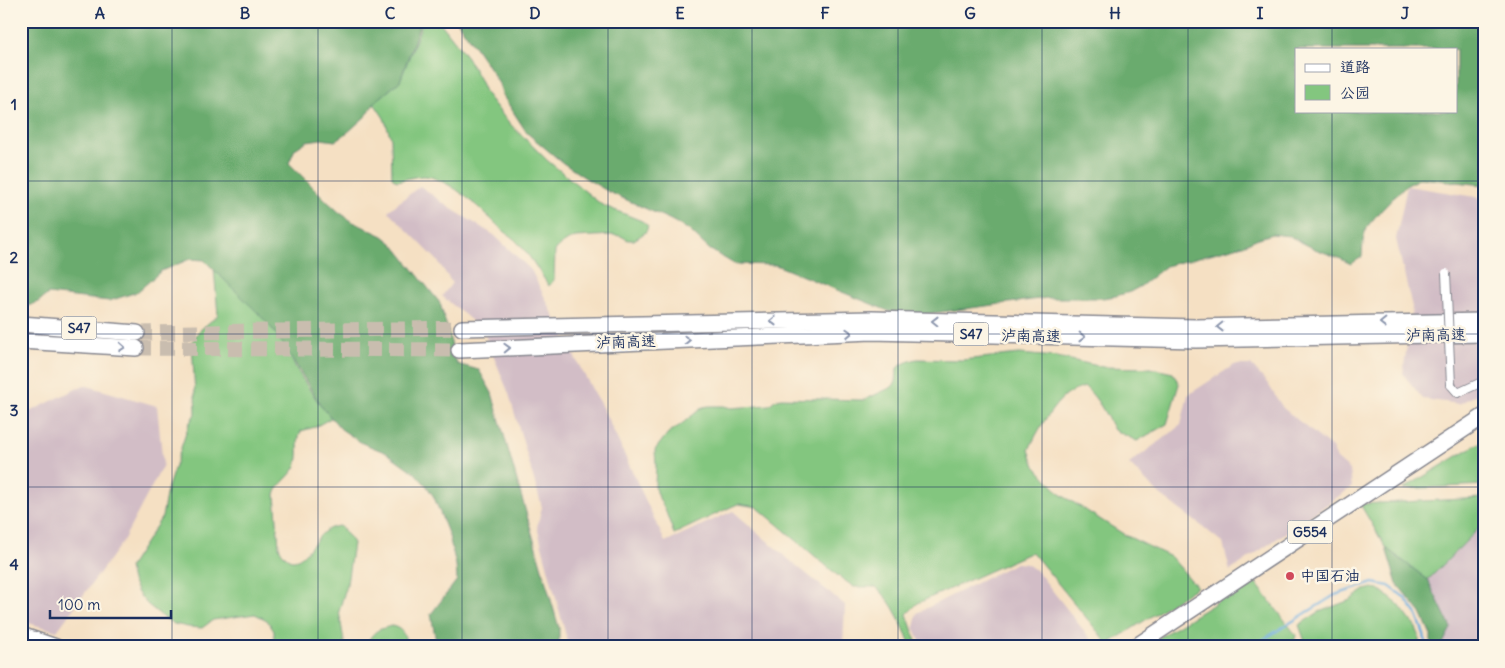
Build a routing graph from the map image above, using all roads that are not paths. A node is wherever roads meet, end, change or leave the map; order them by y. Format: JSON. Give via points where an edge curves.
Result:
{"nodes":[{"id":1,"x":1446,"y":273,"type":"dead end"},
{"id":2,"x":1484,"y":321,"type":"edge"},
{"id":3,"x":21,"y":324,"type":"edge"},
{"id":4,"x":462,"y":328,"type":"tunnel mouth"},
{"id":5,"x":1484,"y":334,"type":"edge"},
{"id":6,"x":21,"y":341,"type":"edge"},
{"id":7,"x":458,"y":350,"type":"tunnel mouth"},
{"id":8,"x":1484,"y":381,"type":"edge"},
{"id":9,"x":1484,"y":416,"type":"edge"},
{"id":10,"x":21,"y":635,"type":"edge"},
{"id":11,"x":56,"y":647,"type":"edge"},
{"id":12,"x":1135,"y":647,"type":"edge"}],
"edges":[{"from":1,"to":8,"type":"street","bridge":true,"via":[[1451,386],[1458,393]]},
{"from":2,"to":4,"type":"highway","name":"泸南高速","number":"S47","one_way":true,"via":[[1196,327],[872,319]]},
{"from":6,"to":3,"type":"highway","number":"S47","one_way":true,"via":[[137,341]]},
{"from":7,"to":5,"type":"highway","name":"泸南高速","number":"S47","one_way":true,"via":[[872,332],[1196,340]]},
{"from":9,"to":12,"type":"highway","number":"G554"},
{"from":10,"to":11,"type":"highway"}]}
